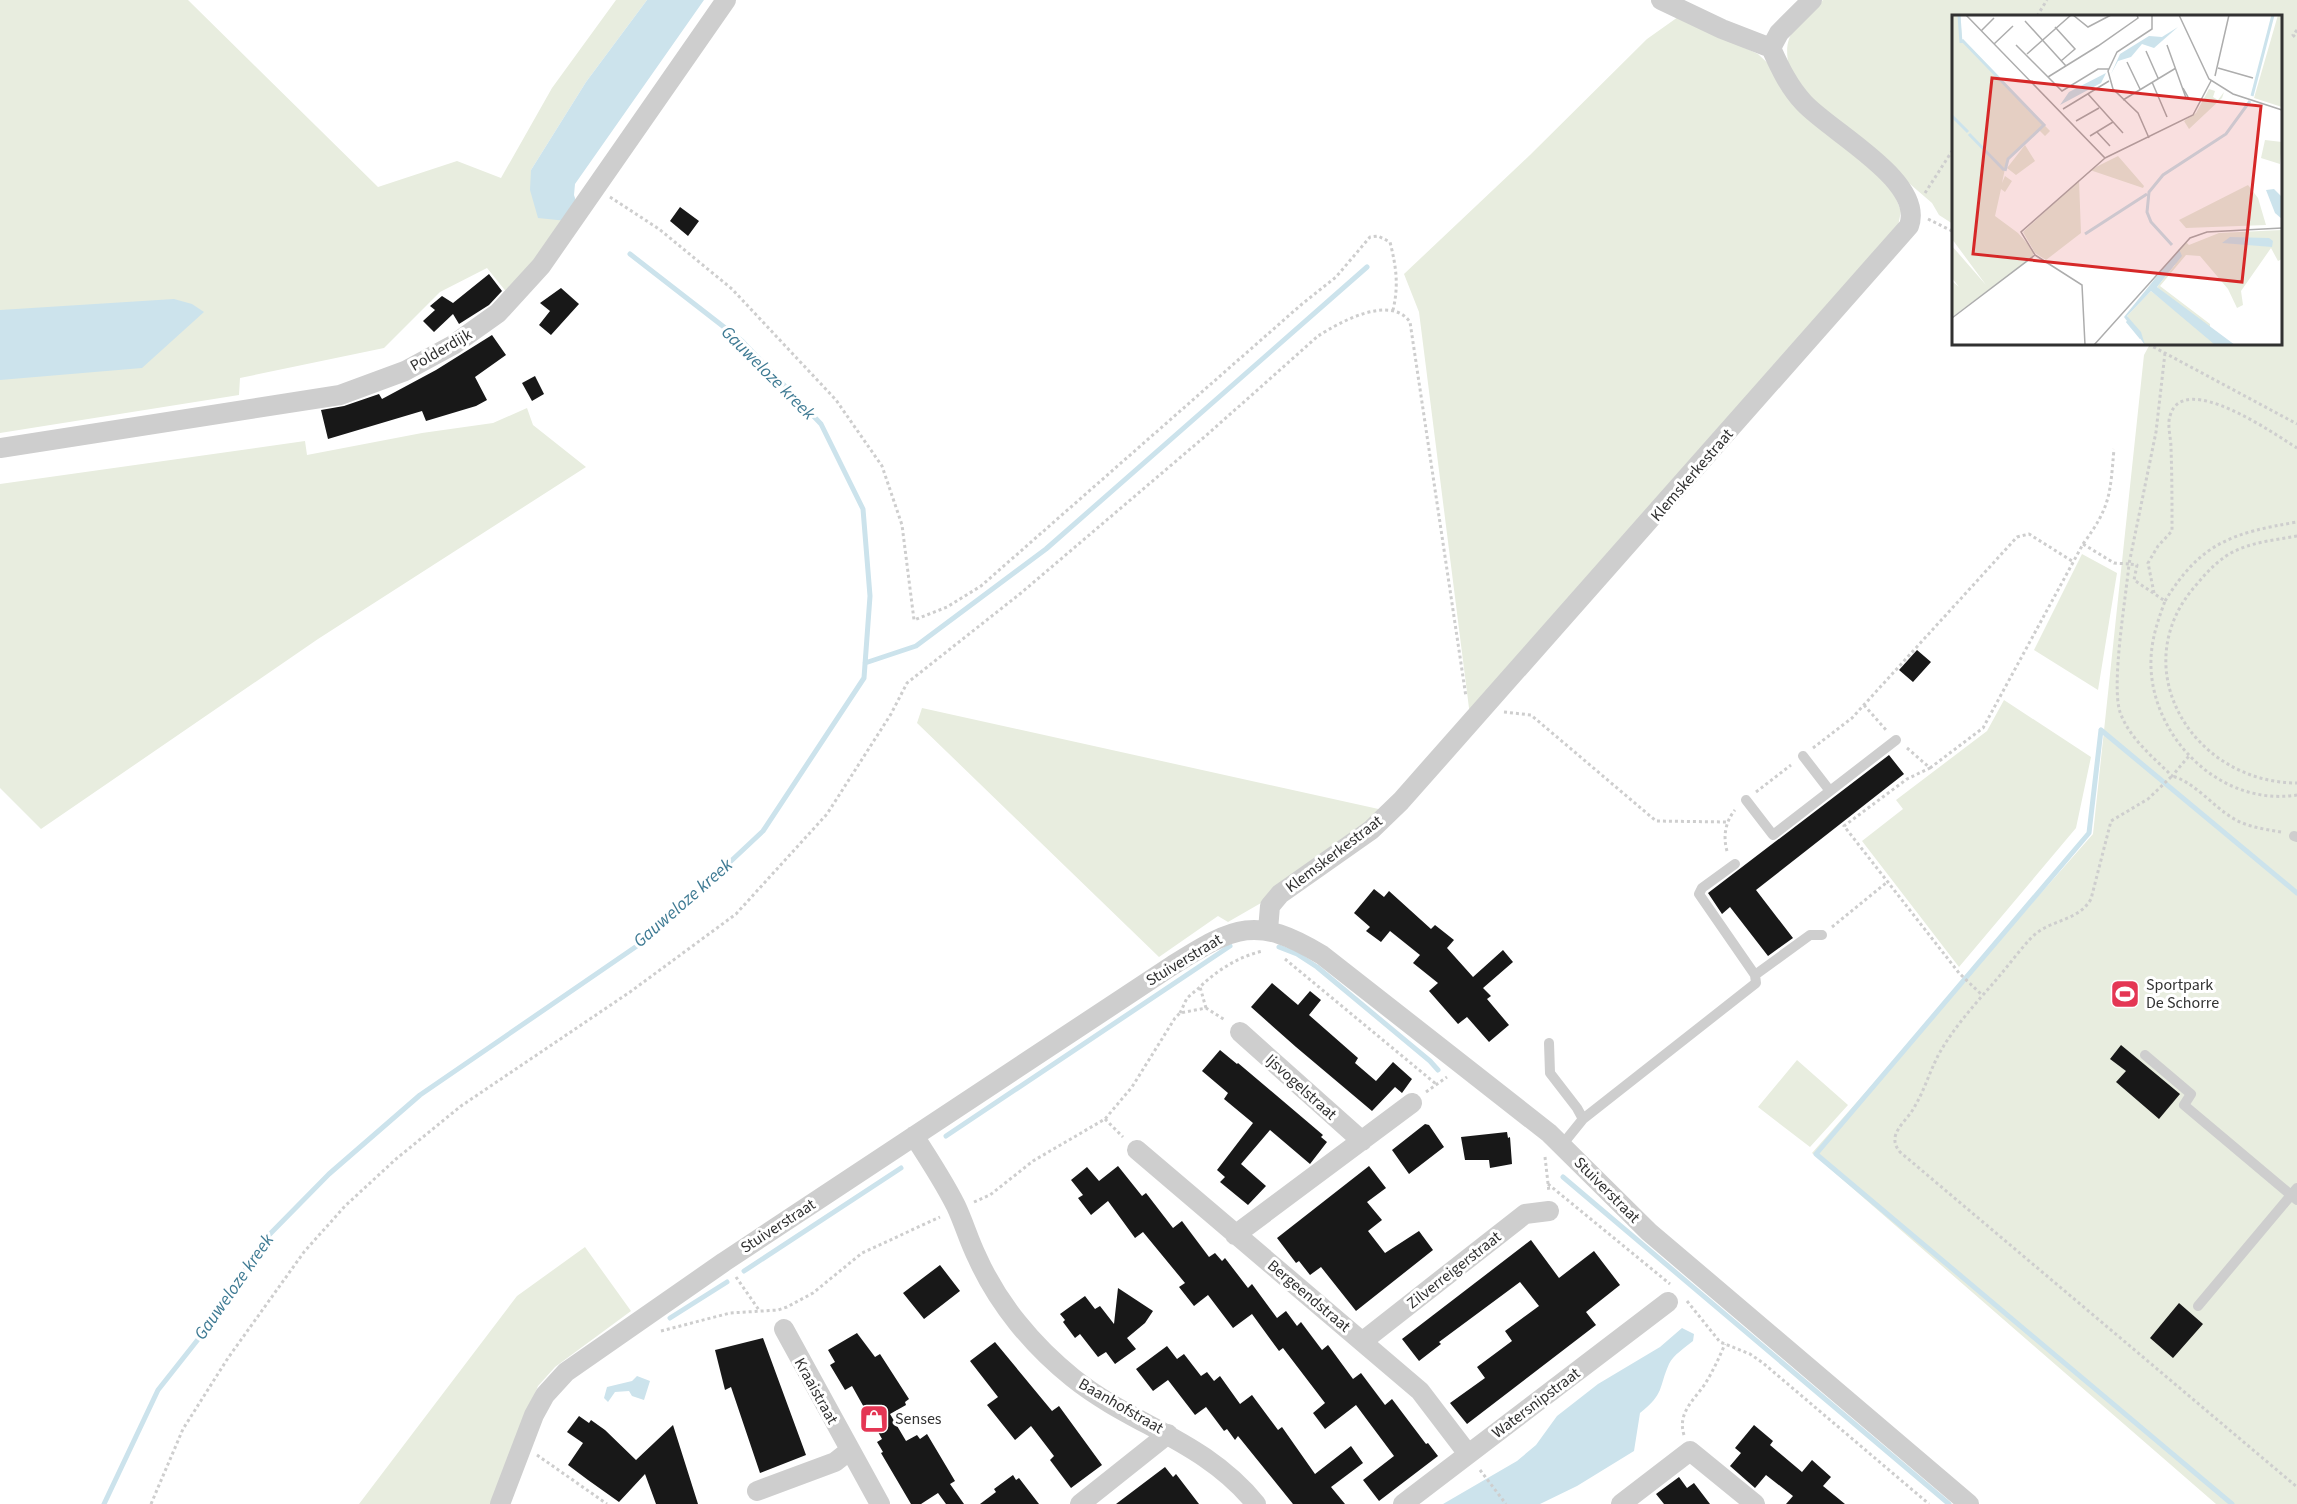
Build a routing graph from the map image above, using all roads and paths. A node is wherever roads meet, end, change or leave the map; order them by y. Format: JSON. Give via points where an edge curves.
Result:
{"nodes":[{"id":1,"x":726,"y":0,"type":"edge"},
{"id":2,"x":1661,"y":0,"type":"edge"},
{"id":3,"x":1812,"y":0,"type":"edge"},
{"id":4,"x":2048,"y":0,"type":"edge"},
{"id":5,"x":2038,"y":15,"type":"edge"},
{"id":6,"x":2297,"y":30,"type":"edge"},
{"id":7,"x":2297,"y":39,"type":"edge"},
{"id":8,"x":1771,"y":48,"type":"junction"},
{"id":9,"x":1952,"y":150,"type":"edge"},
{"id":10,"x":596,"y":188,"type":"junction"},
{"id":11,"x":1913,"y":212,"type":"junction"},
{"id":12,"x":1952,"y":232,"type":"edge"},
{"id":13,"x":1392,"y":310,"type":"junction"},
{"id":14,"x":2150,"y":345,"type":"edge"},
{"id":15,"x":2165,"y":353,"type":"junction"},
{"id":16,"x":2297,"y":424,"type":"edge"},
{"id":17,"x":0,"y":448,"type":"edge"},
{"id":18,"x":2114,"y":448,"type":"dead end"},
{"id":19,"x":2297,"y":448,"type":"edge"},
{"id":20,"x":2297,"y":522,"type":"edge"},
{"id":21,"x":2297,"y":536,"type":"edge"},
{"id":22,"x":2083,"y":544,"type":"junction"},
{"id":23,"x":2072,"y":561,"type":"junction"},
{"id":24,"x":2129,"y":564,"type":"junction"},
{"id":25,"x":2154,"y":594,"type":"junction"},
{"id":26,"x":2165,"y":601,"type":"junction"},
{"id":27,"x":1516,"y":713,"type":"dead end"},
{"id":28,"x":1470,"y":726,"type":"junction"},
{"id":29,"x":1896,"y":740,"type":"junction"},
{"id":30,"x":1803,"y":756,"type":"dead end"},
{"id":31,"x":2189,"y":756,"type":"junction"},
{"id":32,"x":1930,"y":768,"type":"junction"},
{"id":33,"x":2171,"y":777,"type":"junction"},
{"id":34,"x":2297,"y":783,"type":"edge"},
{"id":35,"x":1830,"y":791,"type":"junction"},
{"id":36,"x":2297,"y":795,"type":"edge"},
{"id":37,"x":1746,"y":800,"type":"dead end"},
{"id":38,"x":2295,"y":836,"type":"edge"},
{"id":39,"x":1735,"y":864,"type":"joint"},
{"id":40,"x":1886,"y":883,"type":"junction"},
{"id":41,"x":1268,"y":930,"type":"junction"},
{"id":42,"x":1822,"y":935,"type":"joint"},
{"id":43,"x":1282,"y":956,"type":"dead end"},
{"id":44,"x":1755,"y":975,"type":"junction"},
{"id":45,"x":1200,"y":987,"type":"junction"},
{"id":46,"x":1982,"y":995,"type":"junction"},
{"id":47,"x":1206,"y":1008,"type":"junction"},
{"id":48,"x":1180,"y":1013,"type":"junction"},
{"id":49,"x":1240,"y":1032,"type":"joint"},
{"id":50,"x":1549,"y":1043,"type":"dead end"},
{"id":51,"x":2145,"y":1054,"type":"dead end"},
{"id":52,"x":1447,"y":1077,"type":"dead end"},
{"id":53,"x":1436,"y":1084,"type":"junction"},
{"id":54,"x":1412,"y":1103,"type":"joint"},
{"id":55,"x":1105,"y":1119,"type":"junction"},
{"id":56,"x":1583,"y":1119,"type":"junction"},
{"id":57,"x":914,"y":1136,"type":"junction"},
{"id":58,"x":1362,"y":1141,"type":"junction"},
{"id":59,"x":1562,"y":1145,"type":"junction"},
{"id":60,"x":1137,"y":1150,"type":"joint"},
{"id":61,"x":1545,"y":1156,"type":"dead end"},
{"id":62,"x":2295,"y":1194,"type":"edge"},
{"id":63,"x":973,"y":1202,"type":"dead end"},
{"id":64,"x":1549,"y":1211,"type":"dead end"},
{"id":65,"x":943,"y":1216,"type":"dead end"},
{"id":66,"x":1236,"y":1235,"type":"junction"},
{"id":67,"x":724,"y":1262,"type":"junction"},
{"id":68,"x":1674,"y":1294,"type":"junction"},
{"id":69,"x":2198,"y":1306,"type":"dead end"},
{"id":70,"x":759,"y":1310,"type":"junction"},
{"id":71,"x":784,"y":1329,"type":"dead end"},
{"id":72,"x":658,"y":1332,"type":"dead end"},
{"id":73,"x":1363,"y":1341,"type":"junction"},
{"id":74,"x":1725,"y":1344,"type":"junction"},
{"id":75,"x":1168,"y":1434,"type":"junction"},
{"id":76,"x":849,"y":1451,"type":"junction"},
{"id":77,"x":1690,"y":1451,"type":"junction"},
{"id":78,"x":1468,"y":1454,"type":"junction"},
{"id":79,"x":529,"y":1456,"type":"junction"},
{"id":80,"x":1482,"y":1473,"type":"dead end"},
{"id":81,"x":2297,"y":1487,"type":"edge"},
{"id":82,"x":757,"y":1491,"type":"dead end"},
{"id":83,"x":151,"y":1504,"type":"edge"},
{"id":84,"x":500,"y":1504,"type":"edge"},
{"id":85,"x":607,"y":1504,"type":"edge"},
{"id":86,"x":880,"y":1504,"type":"edge"},
{"id":87,"x":1080,"y":1504,"type":"edge"},
{"id":88,"x":1256,"y":1504,"type":"edge"},
{"id":89,"x":1403,"y":1504,"type":"edge"},
{"id":90,"x":1506,"y":1504,"type":"edge"},
{"id":91,"x":1621,"y":1504,"type":"edge"},
{"id":92,"x":1755,"y":1504,"type":"edge"},
{"id":93,"x":1929,"y":1504,"type":"edge"},
{"id":94,"x":1969,"y":1504,"type":"edge"}],
"edges":[{"from":1,"to":10,"type":"street","name":"Polderdijk"},
{"from":2,"to":8,"type":"street"},
{"from":3,"to":8,"type":"street","via":[[1779,33]]},
{"from":4,"to":5,"type":"path"},
{"from":6,"to":7,"type":"path","via":[[2293,36]]},
{"from":8,"to":11,"type":"street","via":[[1791,87],[1805,104],[1891,174],[1904,189]]},
{"from":9,"to":11,"type":"path"},
{"from":10,"to":13,"type":"path","via":[[659,229],[732,289],[836,400],[882,466],[902,525],[914,620],[947,607],[981,586],[1336,278],[1370,237],[1390,242],[1398,291]]},
{"from":10,"to":17,"type":"street","name":"Polderdijk","via":[[541,266],[498,313],[453,345],[405,371],[340,395],[314,400]]},
{"from":11,"to":12,"type":"path"},
{"from":11,"to":28,"type":"street","name":"Klemskerkestraat","via":[[1904,234]]},
{"from":13,"to":28,"type":"path","via":[[1404,314],[1410,322]]},
{"from":13,"to":83,"type":"path","via":[[1338,323],[1318,336],[1021,594],[907,683],[827,814],[736,914],[630,992],[462,1106],[345,1206],[304,1252],[228,1358],[183,1429]]},
{"from":14,"to":15,"type":"path"},
{"from":15,"to":16,"type":"path"},
{"from":15,"to":24,"type":"path","via":[[2156,432]]},
{"from":18,"to":22,"type":"path","via":[[2107,507]]},
{"from":19,"to":25,"type":"path","via":[[2214,402],[2193,398],[2174,408],[2169,425],[2172,531],[2148,563]]},
{"from":20,"to":26,"type":"path","via":[[2226,539],[2187,569]]},
{"from":21,"to":34,"type":"path","via":[[2255,544],[2231,553],[2212,567],[2175,614],[2166,670],[2178,714],[2209,752],[2249,774]]},
{"from":22,"to":23,"type":"path"},
{"from":22,"to":24,"type":"path","via":[[2114,563]]},
{"from":23,"to":29,"type":"path","via":[[2029,534],[2017,537],[1864,705]]},
{"from":23,"to":32,"type":"path","via":[[1983,728]]},
{"from":24,"to":25,"type":"path","via":[[2137,565],[2134,580]]},
{"from":24,"to":33,"type":"path","via":[[2118,674],[2120,711],[2135,739]]},
{"from":25,"to":26,"type":"path"},
{"from":26,"to":31,"type":"path","via":[[2153,633],[2153,688],[2164,721]]},
{"from":27,"to":39,"type":"path","via":[[1531,716],[1656,821],[1727,822],[1725,845]]},
{"from":28,"to":41,"type":"street","name":"Klemskerkestraat","via":[[1371,830],[1280,894],[1270,906]]},
{"from":29,"to":32,"type":"path"},
{"from":29,"to":35,"type":"lane"},
{"from":30,"to":35,"type":"lane"},
{"from":31,"to":33,"type":"path"},
{"from":31,"to":36,"type":"path","via":[[2217,778],[2242,790],[2270,796]]},
{"from":32,"to":40,"type":"path","via":[[1907,779],[1844,826]]},
{"from":33,"to":38,"type":"path","via":[[2184,781],[2232,818]]},
{"from":33,"to":46,"type":"path","via":[[2148,799],[2111,822],[2086,907],[2032,937]]},
{"from":35,"to":37,"type":"lane","via":[[1773,836]]},
{"from":39,"to":44,"type":"lane","via":[[1699,894]]},
{"from":40,"to":42,"type":"path"},
{"from":40,"to":46,"type":"path","via":[[1959,973]]},
{"from":41,"to":45,"type":"path","via":[[1266,950],[1233,963]]},
{"from":41,"to":57,"type":"street","name":"Stuiverstraat","via":[[1241,930],[1218,937]]},
{"from":41,"to":59,"type":"street","name":"Stuiverstraat","via":[[1300,942],[1322,956]]},
{"from":42,"to":44,"type":"lane","via":[[1810,935]]},
{"from":43,"to":53,"type":"path"},
{"from":44,"to":56,"type":"lane","via":[[1756,983]]},
{"from":45,"to":47,"type":"path"},
{"from":45,"to":48,"type":"path","via":[[1187,998]]},
{"from":46,"to":81,"type":"path","via":[[1940,1051],[1916,1106],[1896,1130],[1894,1146]]},
{"from":47,"to":48,"type":"path"},
{"from":47,"to":49,"type":"path"},
{"from":48,"to":55,"type":"path","via":[[1132,1087]]},
{"from":49,"to":58,"type":"street","name":"Ijsvogelstraat"},
{"from":50,"to":56,"type":"lane","via":[[1550,1073]]},
{"from":51,"to":62,"type":"lane","via":[[2191,1094],[2184,1105]]},
{"from":52,"to":53,"type":"path"},
{"from":53,"to":54,"type":"path"},
{"from":54,"to":58,"type":"street"},
{"from":55,"to":60,"type":"path"},
{"from":55,"to":63,"type":"path","via":[[1033,1161],[990,1195]]},
{"from":56,"to":59,"type":"lane"},
{"from":57,"to":67,"type":"street","name":"Stuiverstraat"},
{"from":57,"to":75,"type":"street","name":"Baanhofstraat","via":[[944,1184],[992,1286],[1029,1336],[1095,1395]]},
{"from":58,"to":66,"type":"street"},
{"from":59,"to":94,"type":"street","name":"Stuiverstraat","via":[[1649,1232]]},
{"from":60,"to":66,"type":"street","name":"Bergeendstraat"},
{"from":61,"to":68,"type":"path","via":[[1548,1184]]},
{"from":62,"to":69,"type":"lane"},
{"from":64,"to":73,"type":"street","name":"Zilverreigerstraat","via":[[1525,1214]]},
{"from":65,"to":70,"type":"path","via":[[862,1253],[799,1301],[778,1310]]},
{"from":66,"to":73,"type":"street","name":"Bergeendstraat"},
{"from":67,"to":70,"type":"path"},
{"from":67,"to":79,"type":"street","name":"Stuiverstraat","via":[[566,1372],[545,1395]]},
{"from":68,"to":74,"type":"path"},
{"from":68,"to":78,"type":"street","name":"Watersnipstraat"},
{"from":70,"to":72,"type":"path","via":[[730,1313]]},
{"from":71,"to":76,"type":"street","name":"Kraaistraat"},
{"from":73,"to":78,"type":"street","name":"Bergeendstraat","via":[[1420,1390]]},
{"from":74,"to":77,"type":"path","via":[[1682,1419]]},
{"from":74,"to":93,"type":"path","via":[[1763,1363]]},
{"from":75,"to":87,"type":"street"},
{"from":75,"to":88,"type":"street","name":"Baanhofstraat","via":[[1221,1469]]},
{"from":76,"to":82,"type":"street","via":[[835,1462]]},
{"from":76,"to":86,"type":"street","name":"Kraaistraat"},
{"from":77,"to":91,"type":"street"},
{"from":77,"to":92,"type":"street"},
{"from":78,"to":89,"type":"street","name":"Watersnipstraat"},
{"from":79,"to":84,"type":"street","name":"Stuiverstraat"},
{"from":79,"to":85,"type":"path"},
{"from":80,"to":90,"type":"path"}]}
